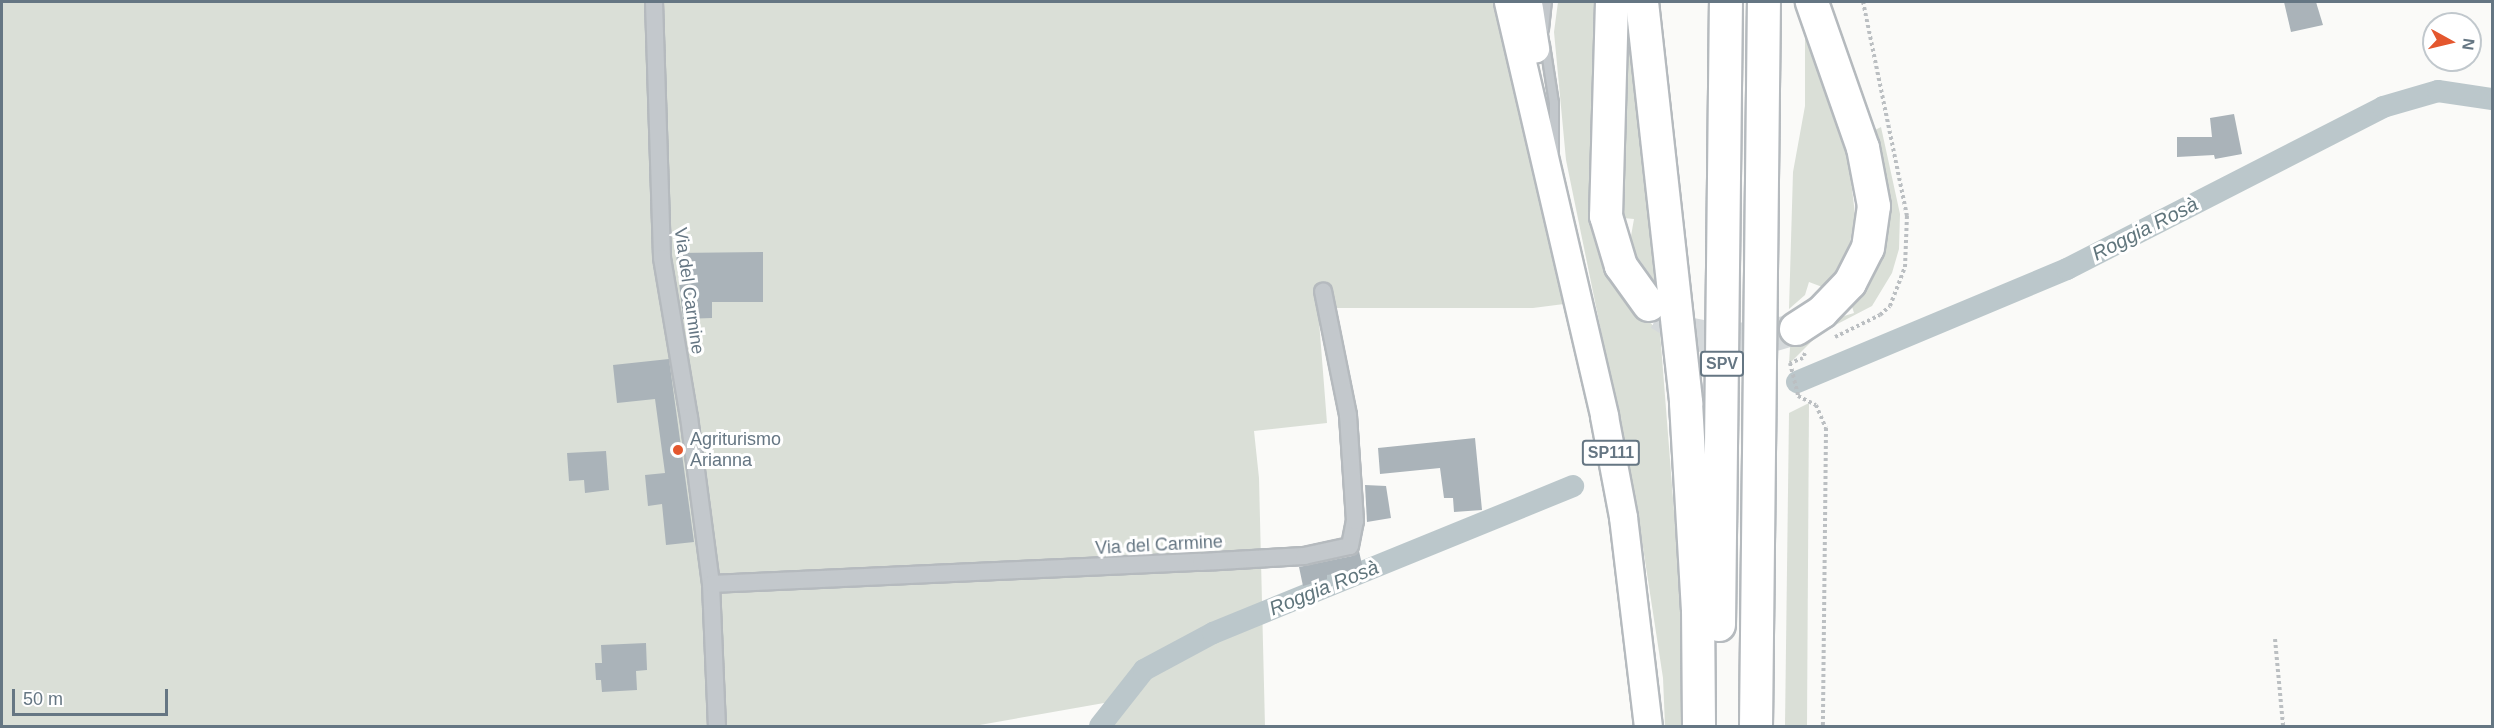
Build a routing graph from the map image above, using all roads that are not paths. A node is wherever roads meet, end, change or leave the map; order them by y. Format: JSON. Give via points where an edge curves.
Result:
{"nodes":[{"id":1,"x":654,"y":2,"type":"edge"},
{"id":2,"x":1508,"y":2,"type":"edge"},
{"id":3,"x":1528,"y":2,"type":"edge"},
{"id":4,"x":1547,"y":2,"type":"edge"},
{"id":5,"x":1612,"y":2,"type":"edge"},
{"id":6,"x":1642,"y":2,"type":"edge"},
{"id":7,"x":1726,"y":2,"type":"edge"},
{"id":8,"x":1764,"y":2,"type":"edge"},
{"id":9,"x":1812,"y":2,"type":"edge"},
{"id":10,"x":1550,"y":170,"type":"junction"},
{"id":11,"x":1323,"y":291,"type":"dead end"},
{"id":12,"x":1649,"y":305,"type":"tunnel mouth"},
{"id":13,"x":1796,"y":328,"type":"tunnel mouth"},
{"id":14,"x":711,"y":584,"type":"junction"},
{"id":15,"x":717,"y":726,"type":"edge"},
{"id":16,"x":1648,"y":726,"type":"edge"},
{"id":17,"x":1699,"y":726,"type":"edge"},
{"id":18,"x":1718,"y":726,"type":"edge"},
{"id":19,"x":1756,"y":726,"type":"edge"}],
"edges":[{"from":1,"to":14,"type":"street","name":"Via del Carmine","via":[[662,258],[689,417]]},
{"from":2,"to":10,"type":"main road","number":"SP111","via":[[1522,72]]},
{"from":3,"to":10,"type":"main road","number":"SP111"},
{"from":4,"to":10,"type":"lane","via":[[1545,35],[1555,111]]},
{"from":5,"to":12,"type":"highway","via":[[1606,216],[1621,266]]},
{"from":6,"to":17,"type":"highway","via":[[1686,403],[1698,597]]},
{"from":7,"to":18,"type":"highway","number":"SPV"},
{"from":8,"to":19,"type":"highway","number":"SPV"},
{"from":9,"to":13,"type":"highway","via":[[1863,147],[1874,206],[1868,248],[1850,283],[1822,312]]},
{"from":10,"to":16,"type":"main road","number":"SP111","via":[[1623,517]]},
{"from":11,"to":14,"type":"street","name":"Via del Carmine","via":[[1348,415],[1355,521],[1350,546],[1304,556],[1212,562]]},
{"from":14,"to":15,"type":"street","name":"Via del Carmine"}]}
